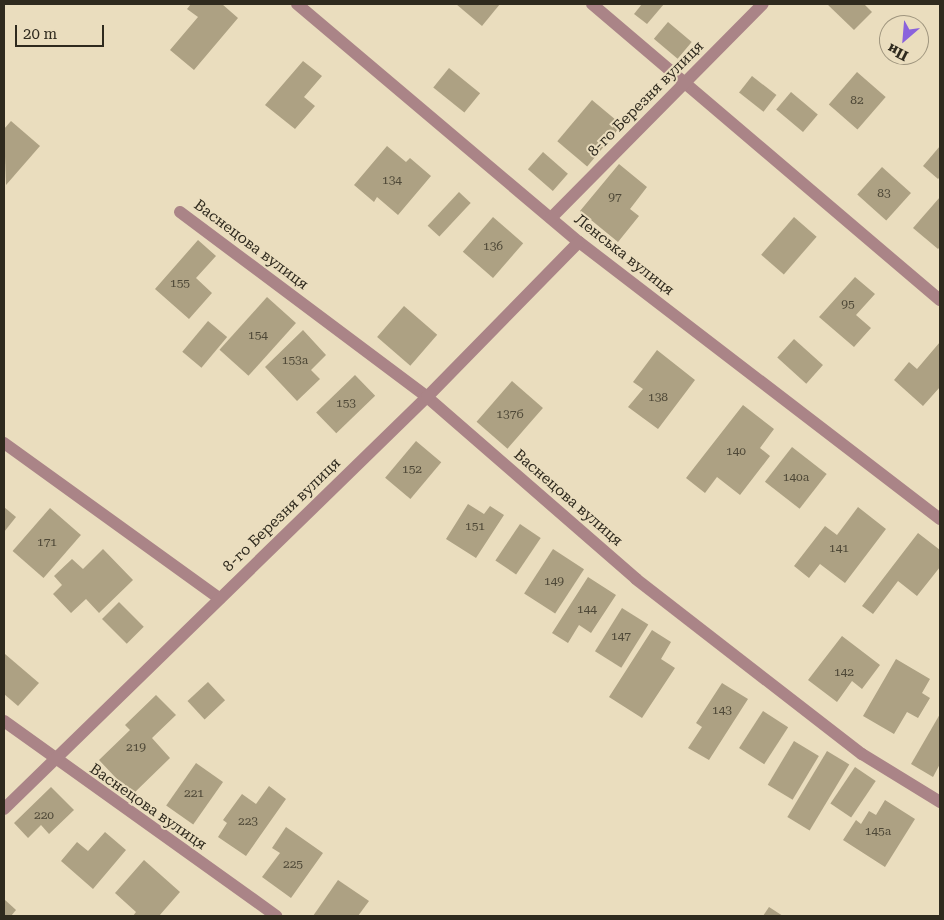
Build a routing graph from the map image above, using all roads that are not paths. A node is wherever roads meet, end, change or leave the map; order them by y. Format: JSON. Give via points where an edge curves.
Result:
{"nodes":[{"id":1,"x":297,"y":4,"type":"edge"},
{"id":2,"x":592,"y":4,"type":"edge"},
{"id":3,"x":763,"y":4,"type":"edge"},
{"id":4,"x":686,"y":82,"type":"junction"},
{"id":5,"x":180,"y":212,"type":"dead end"},
{"id":6,"x":551,"y":218,"type":"junction"},
{"id":7,"x":579,"y":242,"type":"junction"},
{"id":8,"x":940,"y":300,"type":"edge"},
{"id":9,"x":427,"y":397,"type":"junction"},
{"id":10,"x":4,"y":444,"type":"edge"},
{"id":11,"x":940,"y":518,"type":"edge"},
{"id":12,"x":220,"y":599,"type":"junction"},
{"id":13,"x":4,"y":721,"type":"edge"},
{"id":14,"x":54,"y":760,"type":"junction"},
{"id":15,"x":940,"y":802,"type":"edge"},
{"id":16,"x":4,"y":809,"type":"edge"},
{"id":17,"x":276,"y":916,"type":"edge"}],
"edges":[{"from":1,"to":6,"type":"street","name":"Ленська вулиця"},
{"from":2,"to":4,"type":"street"},
{"from":3,"to":4,"type":"street","name":"8-го Березня вулиця"},
{"from":4,"to":6,"type":"street","name":"8-го Березня вулиця"},
{"from":4,"to":8,"type":"street"},
{"from":5,"to":9,"type":"street","name":"Васнецова вулиця"},
{"from":6,"to":7,"type":"street","name":"Ленська вулиця"},
{"from":7,"to":9,"type":"street","name":"8-го Березня вулиця"},
{"from":7,"to":11,"type":"street","name":"Ленська вулиця"},
{"from":9,"to":12,"type":"street","name":"8-го Березня вулиця"},
{"from":9,"to":15,"type":"street","name":"Васнецова вулиця","via":[[636,579],[862,754]]},
{"from":10,"to":12,"type":"street"},
{"from":12,"to":14,"type":"street","name":"8-го Березня вулиця"},
{"from":13,"to":14,"type":"street","name":"Васнецова вулиця"},
{"from":14,"to":16,"type":"street","name":"8-го Березня вулиця"},
{"from":14,"to":17,"type":"street","name":"Васнецова вулиця"}]}
